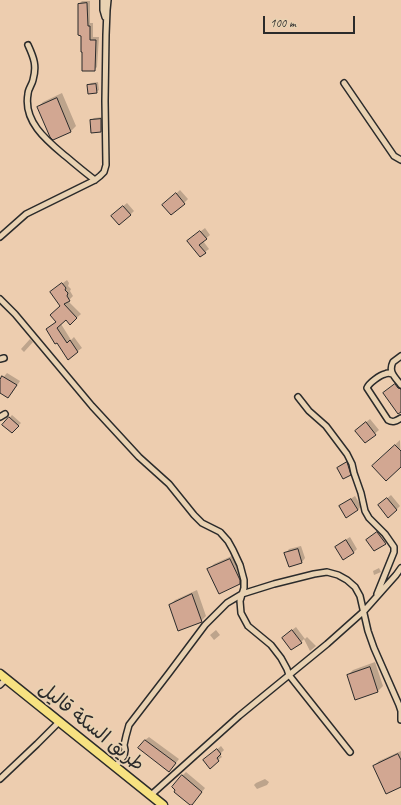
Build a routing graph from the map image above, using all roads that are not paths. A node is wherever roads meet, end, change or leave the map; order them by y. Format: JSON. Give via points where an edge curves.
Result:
{"nodes":[{"id":1,"x":103,"y":0,"type":"edge"},
{"id":2,"x":108,"y":0,"type":"edge"},
{"id":3,"x":106,"y":20,"type":"junction"},
{"id":4,"x":28,"y":45,"type":"dead end"},
{"id":5,"x":344,"y":82,"type":"dead end"},
{"id":6,"x":401,"y":160,"type":"edge"},
{"id":7,"x":95,"y":180,"type":"junction"},
{"id":8,"x":0,"y":237,"type":"edge"},
{"id":9,"x":0,"y":298,"type":"edge"},
{"id":10,"x":401,"y":356,"type":"edge"},
{"id":11,"x":392,"y":374,"type":"junction"},
{"id":12,"x":401,"y":385,"type":"edge"},
{"id":13,"x":298,"y":397,"type":"dead end"},
{"id":14,"x":401,"y":418,"type":"edge"},
{"id":15,"x":401,"y":568,"type":"edge"},
{"id":16,"x":242,"y":594,"type":"junction"},
{"id":17,"x":374,"y":600,"type":"junction"},
{"id":18,"x":364,"y":611,"type":"junction"},
{"id":19,"x":289,"y":675,"type":"junction"},
{"id":20,"x":2,"y":679,"type":"edge"},
{"id":21,"x":401,"y":720,"type":"edge"},
{"id":22,"x":59,"y":722,"type":"junction"},
{"id":23,"x":350,"y":752,"type":"dead end"},
{"id":24,"x":115,"y":767,"type":"junction"},
{"id":25,"x":0,"y":779,"type":"edge"},
{"id":26,"x":151,"y":795,"type":"junction"},
{"id":27,"x":163,"y":805,"type":"edge"}],
"edges":[{"from":1,"to":3,"type":"street"},
{"from":2,"to":3,"type":"street"},
{"from":3,"to":7,"type":"street","via":[[106,165],[104,172]]},
{"from":4,"to":7,"type":"street","via":[[36,66],[27,108],[33,122],[46,139]]},
{"from":5,"to":6,"type":"street","via":[[394,156]]},
{"from":7,"to":8,"type":"street","via":[[26,214]]},
{"from":9,"to":16,"type":"street","via":[[139,457],[169,484],[202,523],[220,532],[228,541],[244,580]]},
{"from":10,"to":11,"type":"street","via":[[393,362]]},
{"from":11,"to":12,"type":"street"},
{"from":11,"to":14,"type":"street","via":[[382,375],[369,383],[367,388],[388,420],[394,422]]},
{"from":13,"to":17,"type":"street","via":[[326,426],[347,454],[365,511],[394,547]]},
{"from":15,"to":17,"type":"street"},
{"from":16,"to":18,"type":"street","via":[[327,572],[338,575],[355,587]]},
{"from":16,"to":19,"type":"street","via":[[242,614],[248,626],[271,645]]},
{"from":16,"to":24,"type":"street","via":[[205,624],[129,725],[124,756]]},
{"from":17,"to":18,"type":"street"},
{"from":18,"to":19,"type":"street"},
{"from":18,"to":21,"type":"street","via":[[374,648],[399,705]]},
{"from":19,"to":23,"type":"street"},
{"from":19,"to":26,"type":"street"},
{"from":20,"to":22,"type":"main road","name":"طريق السكة قاليل"},
{"from":22,"to":24,"type":"main road","name":"طريق السكة قاليل"},
{"from":22,"to":25,"type":"street"},
{"from":24,"to":26,"type":"main road","name":"طريق السكة قاليل"},
{"from":26,"to":27,"type":"main road","name":"طريق السكة قاليل"}]}
